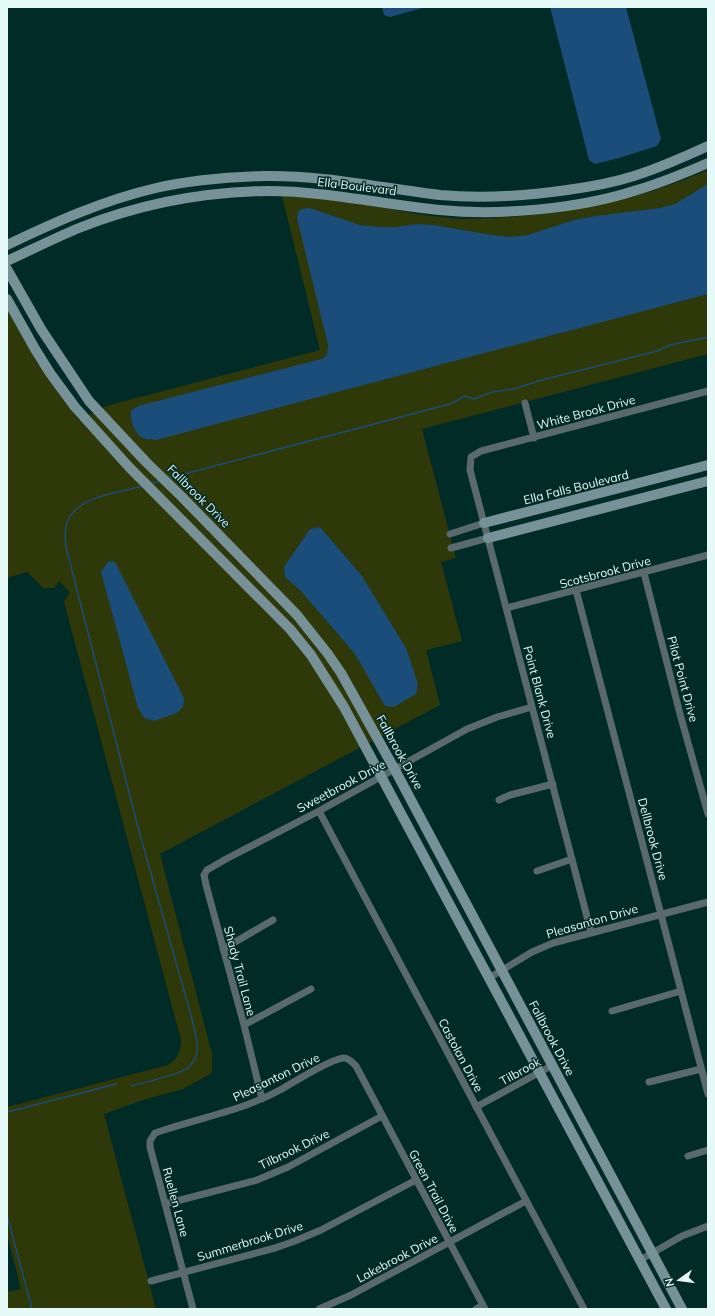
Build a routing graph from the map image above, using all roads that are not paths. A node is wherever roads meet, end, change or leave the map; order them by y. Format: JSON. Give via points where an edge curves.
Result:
{"nodes":[{"id":1,"x":708,"y":146,"type":"edge"},
{"id":2,"x":708,"y":163,"type":"edge"},
{"id":3,"x":295,"y":177,"type":"junction"},
{"id":4,"x":166,"y":186,"type":"junction"},
{"id":5,"x":559,"y":191,"type":"junction"},
{"id":6,"x":294,"y":192,"type":"junction"},
{"id":7,"x":170,"y":201,"type":"junction"},
{"id":8,"x":561,"y":206,"type":"junction"},
{"id":9,"x":7,"y":245,"type":"edge"},
{"id":10,"x":7,"y":261,"type":"edge"},
{"id":11,"x":7,"y":269,"type":"edge"},
{"id":12,"x":7,"y":299,"type":"edge"},
{"id":13,"x":79,"y":388,"type":"junction"},
{"id":14,"x":708,"y":392,"type":"edge"},
{"id":15,"x":68,"y":397,"type":"junction"},
{"id":16,"x":525,"y":403,"type":"dead end"},
{"id":17,"x":534,"y":438,"type":"junction"},
{"id":18,"x":471,"y":457,"type":"joint"},
{"id":19,"x":149,"y":465,"type":"junction"},
{"id":20,"x":708,"y":466,"type":"edge"},
{"id":21,"x":141,"y":479,"type":"junction"},
{"id":22,"x":708,"y":481,"type":"edge"},
{"id":23,"x":623,"y":488,"type":"junction"},
{"id":24,"x":626,"y":502,"type":"junction"},
{"id":25,"x":484,"y":524,"type":"junction"},
{"id":26,"x":450,"y":534,"type":"dead end"},
{"id":27,"x":488,"y":538,"type":"junction"},
{"id":28,"x":451,"y":548,"type":"dead end"},
{"id":29,"x":708,"y":556,"type":"edge"},
{"id":30,"x":644,"y":573,"type":"junction"},
{"id":31,"x":576,"y":590,"type":"junction"},
{"id":32,"x":507,"y":608,"type":"junction"},
{"id":33,"x":322,"y":646,"type":"junction"},
{"id":34,"x":311,"y":655,"type":"junction"},
{"id":35,"x":532,"y":707,"type":"junction"},
{"id":36,"x":395,"y":770,"type":"junction"},
{"id":37,"x":382,"y":776,"type":"junction"},
{"id":38,"x":553,"y":784,"type":"junction"},
{"id":39,"x":499,"y":800,"type":"dead end"},
{"id":40,"x":319,"y":811,"type":"junction"},
{"id":41,"x":708,"y":814,"type":"edge"},
{"id":42,"x":442,"y":857,"type":"junction"},
{"id":43,"x":226,"y":859,"type":"joint"},
{"id":44,"x":572,"y":859,"type":"junction"},
{"id":45,"x":428,"y":864,"type":"junction"},
{"id":46,"x":537,"y":872,"type":"dead end"},
{"id":47,"x":708,"y":902,"type":"edge"},
{"id":48,"x":661,"y":913,"type":"junction"},
{"id":49,"x":273,"y":920,"type":"dead end"},
{"id":50,"x":591,"y":932,"type":"junction"},
{"id":51,"x":223,"y":949,"type":"junction"},
{"id":52,"x":502,"y":970,"type":"junction"},
{"id":53,"x":488,"y":978,"type":"junction"},
{"id":54,"x":311,"y":989,"type":"dead end"},
{"id":55,"x":681,"y":991,"type":"junction"},
{"id":56,"x":612,"y":1010,"type":"dead end"},
{"id":57,"x":244,"y":1025,"type":"junction"},
{"id":58,"x":553,"y":1066,"type":"junction"},
{"id":59,"x":701,"y":1069,"type":"junction"},
{"id":60,"x":540,"y":1073,"type":"junction"},
{"id":61,"x":364,"y":1082,"type":"joint"},
{"id":62,"x":650,"y":1082,"type":"dead end"},
{"id":63,"x":708,"y":1094,"type":"edge"},
{"id":64,"x":262,"y":1099,"type":"junction"},
{"id":65,"x":476,"y":1107,"type":"junction"},
{"id":66,"x":382,"y":1116,"type":"junction"},
{"id":67,"x":150,"y":1147,"type":"joint"},
{"id":68,"x":708,"y":1150,"type":"edge"},
{"id":69,"x":688,"y":1156,"type":"dead end"},
{"id":70,"x":604,"y":1162,"type":"junction"},
{"id":71,"x":591,"y":1169,"type":"junction"},
{"id":72,"x":416,"y":1180,"type":"junction"},
{"id":73,"x":526,"y":1201,"type":"junction"},
{"id":74,"x":165,"y":1204,"type":"junction"},
{"id":75,"x":708,"y":1226,"type":"edge"},
{"id":76,"x":449,"y":1242,"type":"junction"},
{"id":77,"x":652,"y":1253,"type":"junction"},
{"id":78,"x":640,"y":1260,"type":"junction"},
{"id":79,"x":183,"y":1273,"type":"junction"},
{"id":80,"x":151,"y":1281,"type":"dead end"},
{"id":81,"x":484,"y":1307,"type":"edge"},
{"id":82,"x":193,"y":1309,"type":"edge"},
{"id":83,"x":319,"y":1309,"type":"edge"},
{"id":84,"x":476,"y":1309,"type":"edge"},
{"id":85,"x":584,"y":1309,"type":"edge"},
{"id":86,"x":666,"y":1309,"type":"edge"},
{"id":87,"x":682,"y":1309,"type":"edge"}],
"edges":[{"from":1,"to":5,"type":"main road","name":"Ella Boulevard","via":[[633,176]]},
{"from":2,"to":8,"type":"main road","name":"Ella Boulevard","via":[[638,190],[601,200]]},
{"from":3,"to":4,"type":"main road","name":"Ella Boulevard","via":[[239,177]]},
{"from":3,"to":5,"type":"main road","name":"Ella Boulevard","via":[[440,195],[507,196]]},
{"from":3,"to":6,"type":"main road"},
{"from":4,"to":7,"type":"main road"},
{"from":4,"to":9,"type":"main road","name":"Ella Boulevard","via":[[76,213]]},
{"from":5,"to":8,"type":"main road"},
{"from":6,"to":7,"type":"main road","name":"Ella Boulevard","via":[[240,192]]},
{"from":6,"to":8,"type":"main road","name":"Ella Boulevard","via":[[353,197],[438,210],[508,211]]},
{"from":7,"to":10,"type":"main road","name":"Ella Boulevard","via":[[81,227]]},
{"from":11,"to":13,"type":"main road","name":"Fallbrook Drive"},
{"from":12,"to":15,"type":"main road"},
{"from":13,"to":15,"type":"main road"},
{"from":13,"to":19,"type":"main road","name":"Fallbrook Drive"},
{"from":14,"to":17,"type":"street","name":"White Brook Drive"},
{"from":15,"to":21,"type":"main road"},
{"from":16,"to":17,"type":"street"},
{"from":17,"to":18,"type":"street","name":"White Brook Drive","via":[[481,451]]},
{"from":18,"to":25,"type":"street","name":"Point Blank Drive","via":[[470,470]]},
{"from":19,"to":21,"type":"main road"},
{"from":19,"to":33,"type":"main road","name":"Fallbrook Drive","via":[[297,615]]},
{"from":20,"to":23,"type":"main road","name":"Ella Falls Boulevard"},
{"from":21,"to":34,"type":"main road","via":[[290,629]]},
{"from":22,"to":24,"type":"main road"},
{"from":23,"to":24,"type":"main road"},
{"from":23,"to":25,"type":"main road","name":"Ella Falls Boulevard"},
{"from":24,"to":27,"type":"main road"},
{"from":25,"to":26,"type":"street","name":"Ella Falls Boulevard"},
{"from":25,"to":27,"type":"street","name":"Point Blank Drive"},
{"from":27,"to":28,"type":"street"},
{"from":27,"to":32,"type":"street","name":"Point Blank Drive"},
{"from":29,"to":30,"type":"street","name":"Scotsbrook Drive"},
{"from":30,"to":31,"type":"street","name":"Scotsbrook Drive"},
{"from":30,"to":41,"type":"street","name":"Pilot Point Drive"},
{"from":31,"to":32,"type":"street","name":"Scotsbrook Drive"},
{"from":31,"to":48,"type":"street","name":"Dellbrook Drive"},
{"from":32,"to":35,"type":"street","name":"Point Blank Drive"},
{"from":33,"to":34,"type":"main road"},
{"from":33,"to":36,"type":"main road","name":"Fallbrook Drive","via":[[341,673]]},
{"from":34,"to":37,"type":"main road","via":[[344,707]]},
{"from":35,"to":36,"type":"street","name":"Sweetbrook Drive","via":[[467,729]]},
{"from":35,"to":38,"type":"street","name":"Point Blank Drive"},
{"from":36,"to":37,"type":"street","name":"Sweetbrook Drive"},
{"from":36,"to":42,"type":"main road","name":"Fallbrook Drive"},
{"from":37,"to":40,"type":"street","name":"Sweetbrook Drive"},
{"from":37,"to":45,"type":"main road"},
{"from":38,"to":39,"type":"street"},
{"from":38,"to":44,"type":"street","name":"Point Blank Drive"},
{"from":40,"to":43,"type":"street","name":"Sweetbrook Drive"},
{"from":40,"to":65,"type":"street","name":"Castolan Drive"},
{"from":42,"to":45,"type":"main road"},
{"from":42,"to":52,"type":"main road","name":"Fallbrook Drive"},
{"from":43,"to":51,"type":"street","name":"Shady Trail Lane","via":[[207,870],[204,875]]},
{"from":44,"to":46,"type":"street"},
{"from":44,"to":50,"type":"street","name":"Point Blank Drive"},
{"from":45,"to":53,"type":"main road"},
{"from":47,"to":48,"type":"street","name":"Pleasanton Drive"},
{"from":48,"to":50,"type":"street","name":"Pleasanton Drive"},
{"from":48,"to":55,"type":"street","name":"Dellbrook Drive"},
{"from":49,"to":51,"type":"street"},
{"from":50,"to":52,"type":"street","name":"Pleasanton Drive","via":[[553,943]]},
{"from":51,"to":57,"type":"street","name":"Shady Trail Lane"},
{"from":52,"to":53,"type":"street","name":"Pleasanton Drive"},
{"from":52,"to":58,"type":"main road","name":"Fallbrook Drive"},
{"from":53,"to":60,"type":"main road"},
{"from":54,"to":57,"type":"street"},
{"from":55,"to":56,"type":"street"},
{"from":55,"to":59,"type":"street","name":"Dellbrook Drive"},
{"from":57,"to":64,"type":"street","name":"Shady Trail Lane"},
{"from":58,"to":60,"type":"street","name":"Tilbrook"},
{"from":58,"to":70,"type":"main road","name":"Fallbrook Drive"},
{"from":59,"to":62,"type":"street"},
{"from":59,"to":63,"type":"street","name":"Dellbrook Drive"},
{"from":60,"to":65,"type":"street","name":"Tilbrook"},
{"from":60,"to":71,"type":"main road"},
{"from":61,"to":64,"type":"street","name":"Pleasanton Drive","via":[[356,1066],[345,1058],[336,1060]]},
{"from":61,"to":66,"type":"street","name":"Green Trail Drive"},
{"from":64,"to":67,"type":"street","name":"Pleasanton Drive","via":[[238,1109],[155,1133],[150,1141]]},
{"from":65,"to":73,"type":"street","name":"Castolan Drive"},
{"from":66,"to":72,"type":"street","name":"Green Trail Drive"},
{"from":66,"to":74,"type":"street","name":"Tilbrook Drive","via":[[288,1167],[257,1180]]},
{"from":67,"to":74,"type":"street","name":"Ruellen Lane"},
{"from":68,"to":69,"type":"street"},
{"from":70,"to":71,"type":"main road"},
{"from":70,"to":77,"type":"main road","name":"Fallbrook Drive"},
{"from":71,"to":78,"type":"main road"},
{"from":72,"to":76,"type":"street","name":"Green Trail Drive"},
{"from":72,"to":79,"type":"street","name":"Summerbrook Drive","via":[[295,1241]]},
{"from":73,"to":76,"type":"street","name":"Lakebrook Drive"},
{"from":73,"to":85,"type":"street","name":"Castolan Drive"},
{"from":74,"to":79,"type":"street","name":"Ruellen Lane"},
{"from":75,"to":77,"type":"street","via":[[682,1236]]},
{"from":76,"to":81,"type":"street","name":"Green Trail Drive"},
{"from":76,"to":83,"type":"street","name":"Lakebrook Drive","via":[[351,1295]]},
{"from":77,"to":78,"type":"street"},
{"from":77,"to":87,"type":"main road","name":"Fallbrook Drive"},
{"from":78,"to":86,"type":"main road"},
{"from":79,"to":80,"type":"street","name":"Summerbrook Drive"},
{"from":79,"to":82,"type":"street","name":"Ruellen Lane"},
{"from":81,"to":84,"type":"street"}]}
